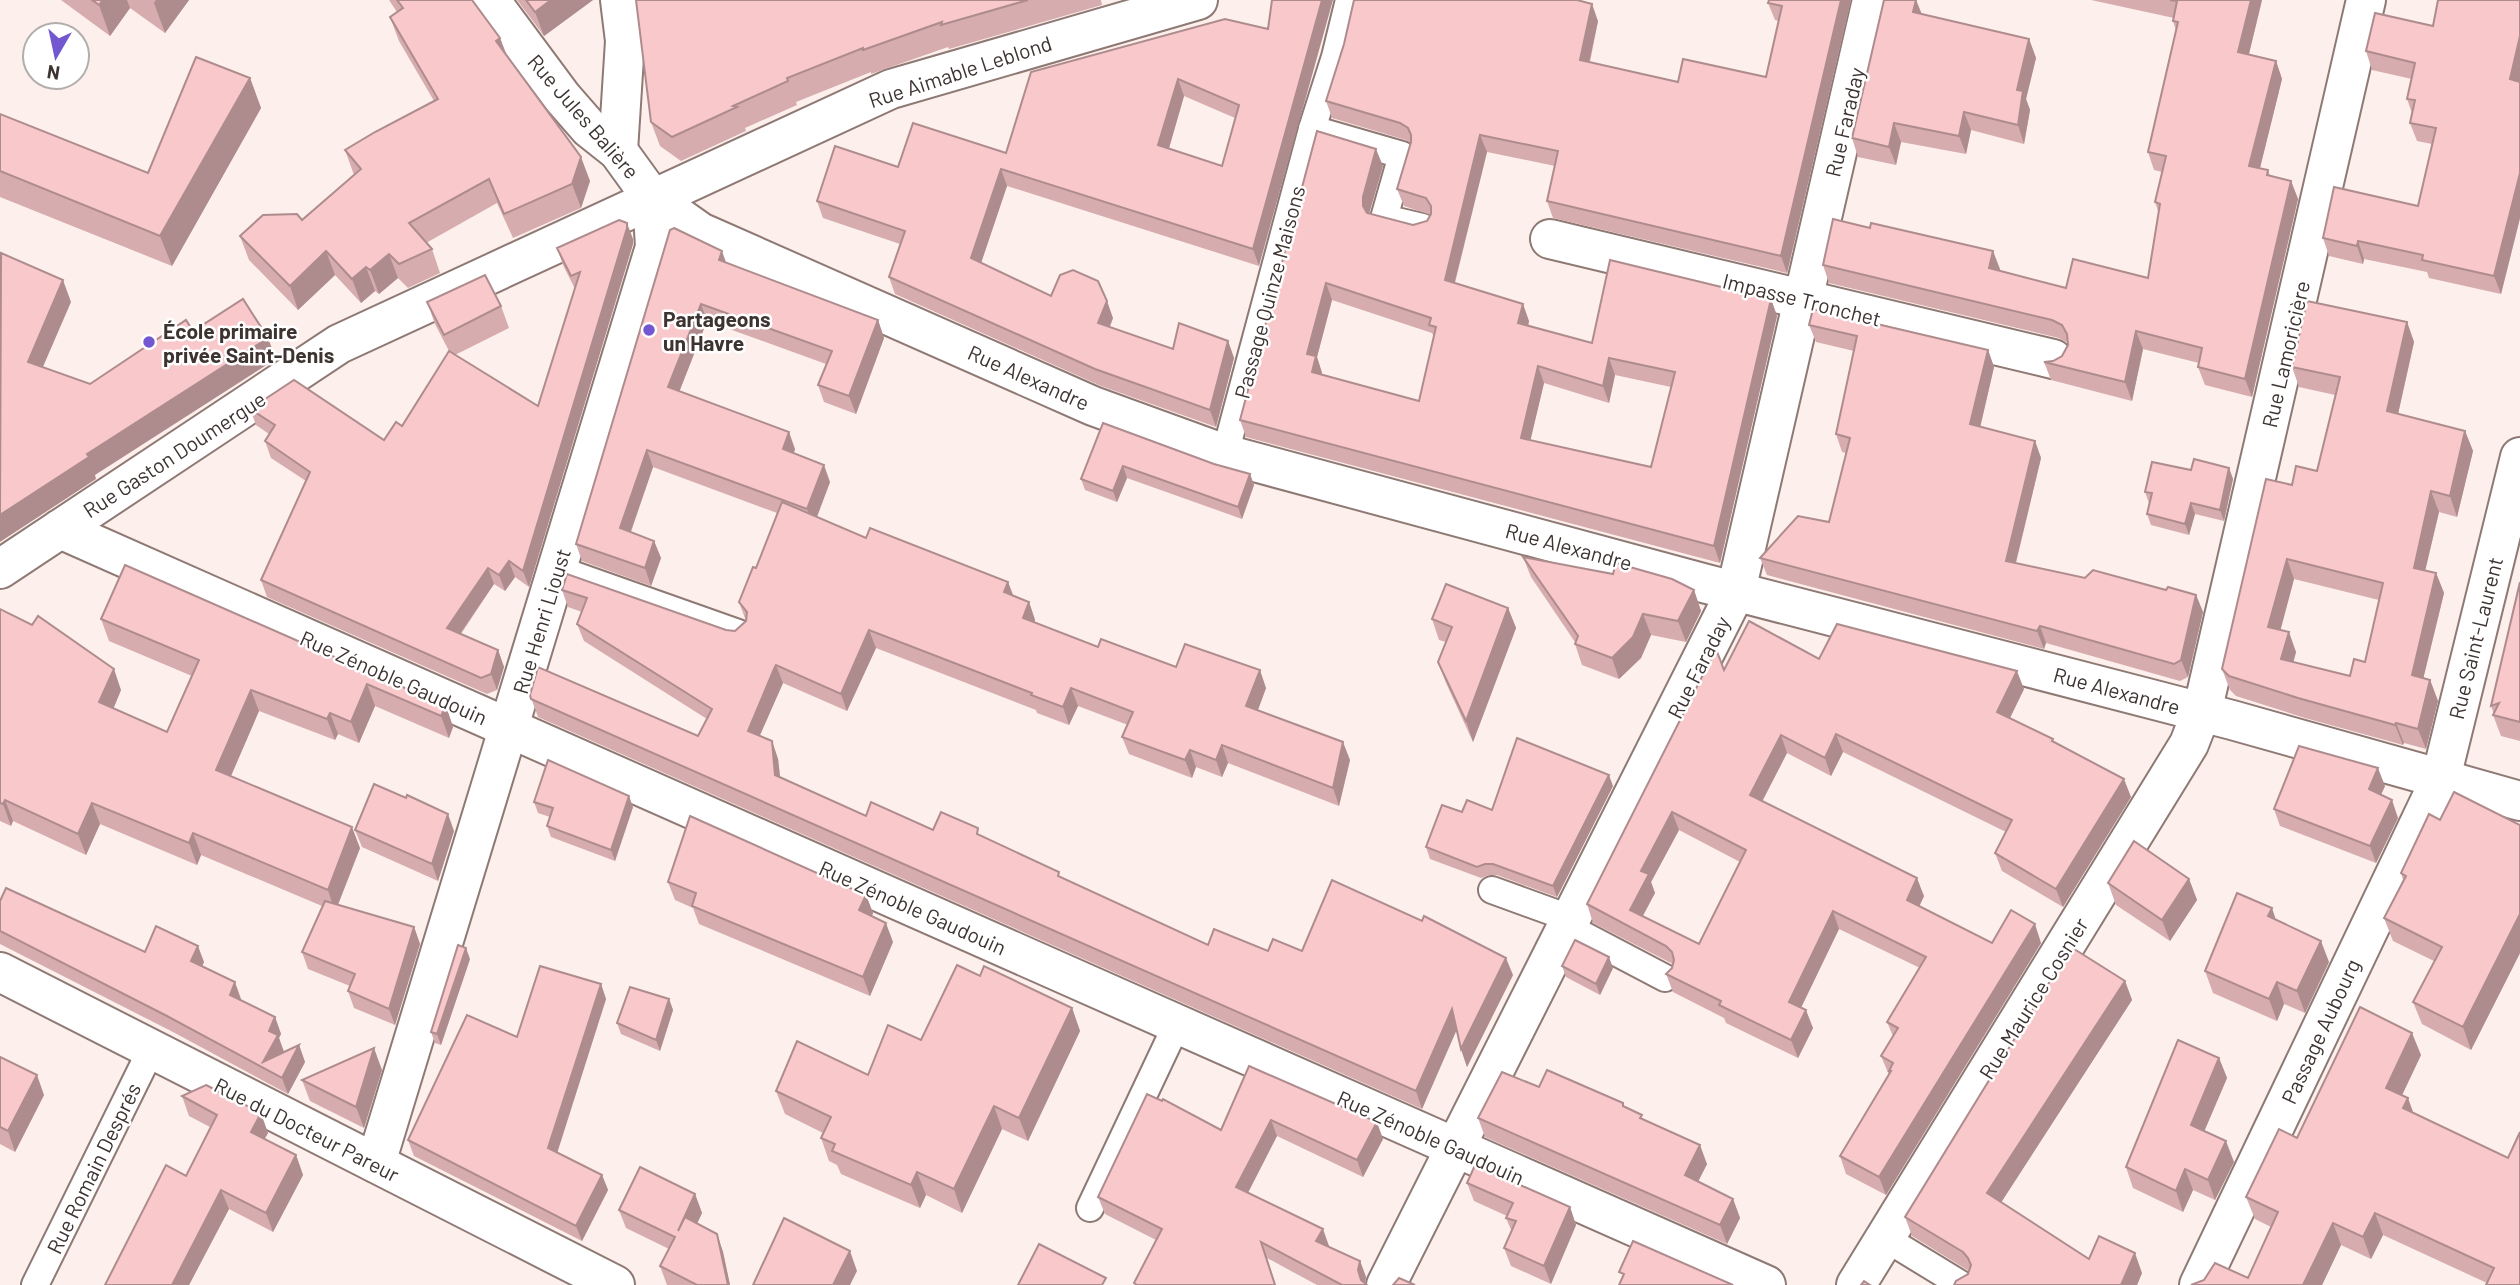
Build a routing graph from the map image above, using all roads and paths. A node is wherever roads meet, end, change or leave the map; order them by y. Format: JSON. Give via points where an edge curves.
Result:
{"nodes":[{"id":1,"x":490,"y":0,"type":"edge"},
{"id":2,"x":620,"y":0,"type":"edge"},
{"id":3,"x":1198,"y":0,"type":"edge"},
{"id":4,"x":1349,"y":0,"type":"edge"},
{"id":5,"x":1872,"y":0,"type":"edge"},
{"id":6,"x":2366,"y":0,"type":"edge"},
{"id":7,"x":1103,"y":14,"type":"edge"},
{"id":8,"x":1312,"y":129,"type":"junction"},
{"id":9,"x":618,"y":151,"type":"junction"},
{"id":10,"x":652,"y":198,"type":"junction"},
{"id":11,"x":1422,"y":227,"type":"edge"},
{"id":12,"x":1550,"y":239,"type":"dead end"},
{"id":13,"x":1802,"y":299,"type":"junction"},
{"id":14,"x":2053,"y":359,"type":"edge"},
{"id":15,"x":1225,"y":454,"type":"junction"},
{"id":16,"x":2520,"y":457,"type":"edge"},
{"id":17,"x":60,"y":529,"type":"junction"},
{"id":18,"x":0,"y":569,"type":"edge"},
{"id":19,"x":557,"y":569,"type":"junction"},
{"id":20,"x":1736,"y":591,"type":"junction"},
{"id":21,"x":738,"y":633,"type":"edge"},
{"id":22,"x":2202,"y":710,"type":"junction"},
{"id":23,"x":508,"y":728,"type":"junction"},
{"id":24,"x":2441,"y":778,"type":"junction"},
{"id":25,"x":2520,"y":801,"type":"edge"},
{"id":26,"x":1492,"y":890,"type":"dead end"},
{"id":27,"x":1570,"y":923,"type":"junction"},
{"id":28,"x":0,"y":972,"type":"edge"},
{"id":29,"x":1665,"y":978,"type":"dead end"},
{"id":30,"x":1177,"y":1024,"type":"junction"},
{"id":31,"x":151,"y":1050,"type":"junction"},
{"id":32,"x":1455,"y":1147,"type":"junction"},
{"id":33,"x":376,"y":1163,"type":"junction"},
{"id":34,"x":1090,"y":1208,"type":"dead end"},
{"id":35,"x":1885,"y":1238,"type":"junction"},
{"id":36,"x":35,"y":1285,"type":"edge"},
{"id":37,"x":615,"y":1285,"type":"edge"},
{"id":38,"x":1386,"y":1285,"type":"edge"},
{"id":39,"x":1766,"y":1285,"type":"edge"},
{"id":40,"x":1856,"y":1285,"type":"edge"},
{"id":41,"x":1962,"y":1285,"type":"edge"},
{"id":42,"x":2199,"y":1285,"type":"edge"}],
"edges":[{"from":1,"to":9,"type":"street","name":"Rue Jules Balière","via":[[562,97],[589,128]]},
{"from":2,"to":9,"type":"street","via":[[625,41]]},
{"from":3,"to":7,"type":"street","name":"Rue Aimable Leblond"},
{"from":4,"to":8,"type":"lane","name":"Passage Quinze Maisons"},
{"from":5,"to":13,"type":"street","name":"Rue Faraday"},
{"from":6,"to":22,"type":"street","name":"Rue Lamoricière"},
{"from":7,"to":10,"type":"street","name":"Rue Aimable Leblond","via":[[891,89]]},
{"from":8,"to":11,"type":"lane","via":[[1402,155],[1384,218]]},
{"from":8,"to":15,"type":"lane","name":"Passage Quinze Maisons"},
{"from":9,"to":10,"type":"street","name":"Rue Jules Balière"},
{"from":10,"to":15,"type":"street","name":"Rue Alexandre","via":[[700,232],[1093,406]]},
{"from":10,"to":17,"type":"street","name":"Rue Gaston Doumergue","via":[[340,344]]},
{"from":10,"to":19,"type":"street","name":"Rue Henri Lioust","via":[[655,247]]},
{"from":12,"to":13,"type":"street","name":"Impasse Tronchet"},
{"from":13,"to":14,"type":"street","name":"Impasse Tronchet"},
{"from":13,"to":20,"type":"street","name":"Rue Faraday"},
{"from":15,"to":20,"type":"street","name":"Rue Alexandre"},
{"from":16,"to":24,"type":"street","name":"Rue Saint-Laurent"},
{"from":17,"to":18,"type":"street","name":"Rue Gaston Doumergue"},
{"from":17,"to":23,"type":"street","name":"Rue Zénoble Gaudouin"},
{"from":19,"to":21,"type":"lane"},
{"from":19,"to":23,"type":"street","name":"Rue Henri Lioust"},
{"from":20,"to":22,"type":"street","name":"Rue Alexandre"},
{"from":20,"to":27,"type":"street","name":"Rue Faraday"},
{"from":22,"to":24,"type":"street","name":"Rue Alexandre"},
{"from":22,"to":35,"type":"street","name":"Rue Maurice Cosnier","via":[[2189,744]]},
{"from":23,"to":30,"type":"street","name":"Rue Zénoble Gaudouin"},
{"from":23,"to":33,"type":"street","name":"Rue Henri Lioust"},
{"from":24,"to":25,"type":"street","name":"Rue Alexandre"},
{"from":24,"to":42,"type":"street","name":"Passage Aubourg"},
{"from":26,"to":27,"type":"lane"},
{"from":27,"to":29,"type":"lane"},
{"from":27,"to":32,"type":"street","name":"Rue Faraday"},
{"from":28,"to":31,"type":"street","name":"Rue du Docteur Pareur"},
{"from":30,"to":32,"type":"street","name":"Rue Zénoble Gaudouin"},
{"from":30,"to":34,"type":"lane"},
{"from":31,"to":33,"type":"street","name":"Rue du Docteur Pareur"},
{"from":31,"to":36,"type":"lane","name":"Rue Romain Després"},
{"from":32,"to":38,"type":"street","name":"Rue Faraday"},
{"from":32,"to":39,"type":"street","name":"Rue Zénoble Gaudouin"},
{"from":33,"to":37,"type":"street","name":"Rue du Docteur Pareur"},
{"from":35,"to":40,"type":"street","name":"Rue Maurice Cosnier"},
{"from":35,"to":41,"type":"lane"}]}
